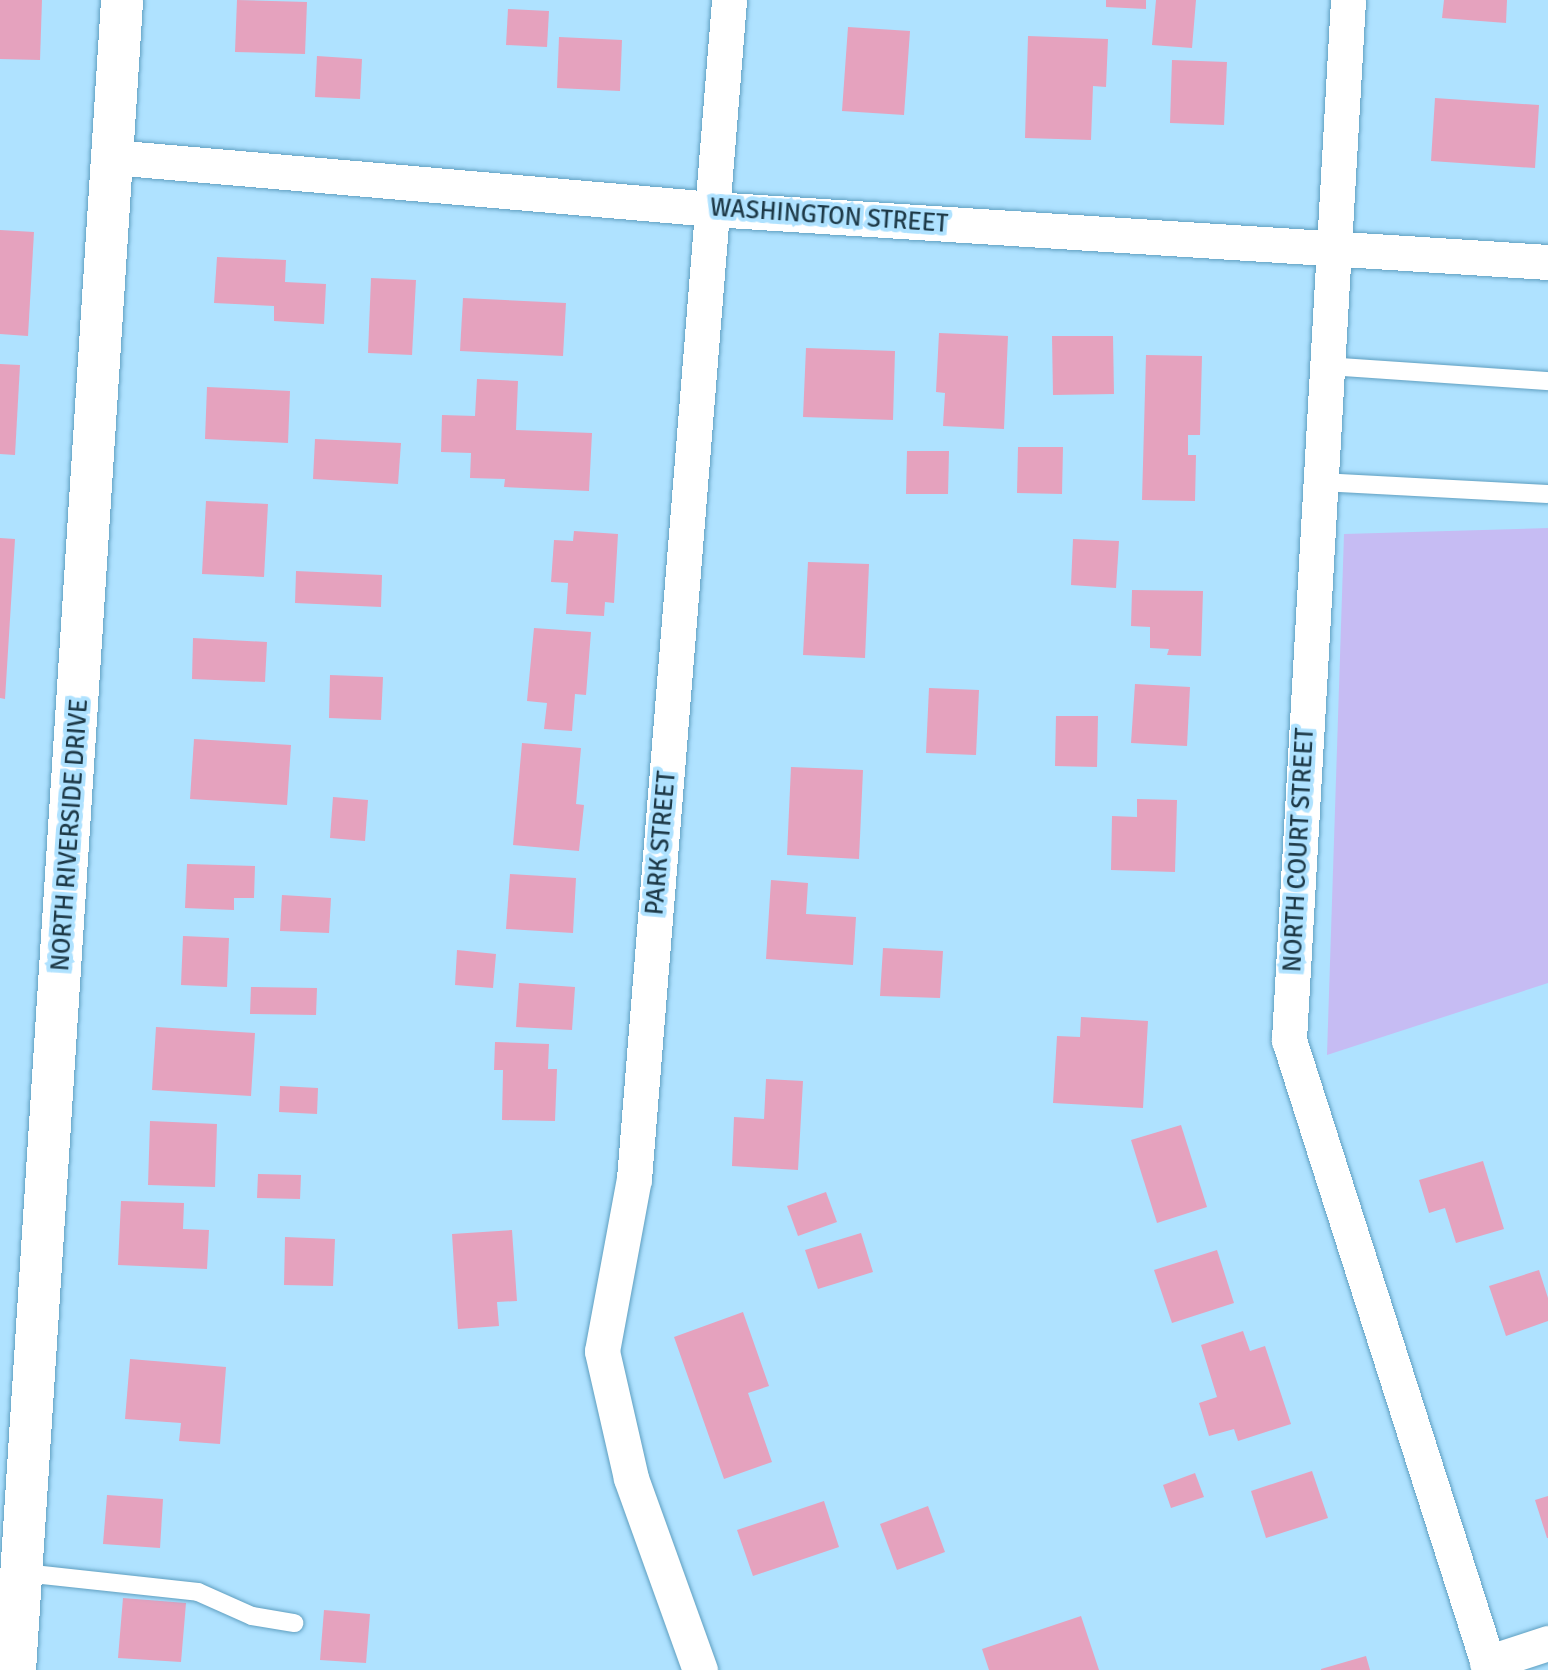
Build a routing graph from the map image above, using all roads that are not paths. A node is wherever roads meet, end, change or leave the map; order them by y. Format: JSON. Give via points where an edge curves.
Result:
{"nodes":[{"id":1,"x":122,"y":0,"type":"edge"},
{"id":2,"x":728,"y":0,"type":"edge"},
{"id":3,"x":1348,"y":0,"type":"edge"},
{"id":4,"x":112,"y":157,"type":"junction"},
{"id":5,"x":712,"y":209,"type":"junction"},
{"id":6,"x":1334,"y":247,"type":"junction"},
{"id":7,"x":1548,"y":262,"type":"edge"},
{"id":8,"x":1327,"y":366,"type":"junction"},
{"id":9,"x":1548,"y":381,"type":"edge"},
{"id":10,"x":1320,"y":482,"type":"junction"},
{"id":11,"x":1548,"y":494,"type":"edge"},
{"id":12,"x":24,"y":1573,"type":"junction"},
{"id":13,"x":294,"y":1624,"type":"dead end"},
{"id":14,"x":1548,"y":1643,"type":"edge"},
{"id":15,"x":1488,"y":1666,"type":"edge"},
{"id":16,"x":15,"y":1670,"type":"edge"},
{"id":17,"x":700,"y":1670,"type":"edge"}],
"edges":[{"from":1,"to":4,"type":"street","name":"NORTH RIVERSIDE DRIVE"},
{"from":2,"to":5,"type":"street","name":"PARK STREET"},
{"from":3,"to":6,"type":"street","name":"NORTH COURT STREET"},
{"from":4,"to":5,"type":"street","name":"WASHINGTON STREET"},
{"from":4,"to":12,"type":"street","name":"NORTH RIVERSIDE DRIVE"},
{"from":5,"to":6,"type":"street","name":"WASHINGTON STREET"},
{"from":5,"to":17,"type":"street","name":"PARK STREET","via":[[634,1179],[602,1351],[630,1478]]},
{"from":6,"to":7,"type":"street","name":"WASHINGTON STREET"},
{"from":6,"to":8,"type":"street","name":"NORTH COURT STREET"},
{"from":8,"to":9,"type":"lane"},
{"from":8,"to":10,"type":"street","name":"NORTH COURT STREET"},
{"from":10,"to":11,"type":"lane"},
{"from":10,"to":15,"type":"street","name":"NORTH COURT STREET","via":[[1288,1040]]},
{"from":12,"to":13,"type":"lane","via":[[198,1592],[252,1616]]},
{"from":12,"to":16,"type":"street","name":"NORTH RIVERSIDE DRIVE"},
{"from":14,"to":15,"type":"street"}]}
